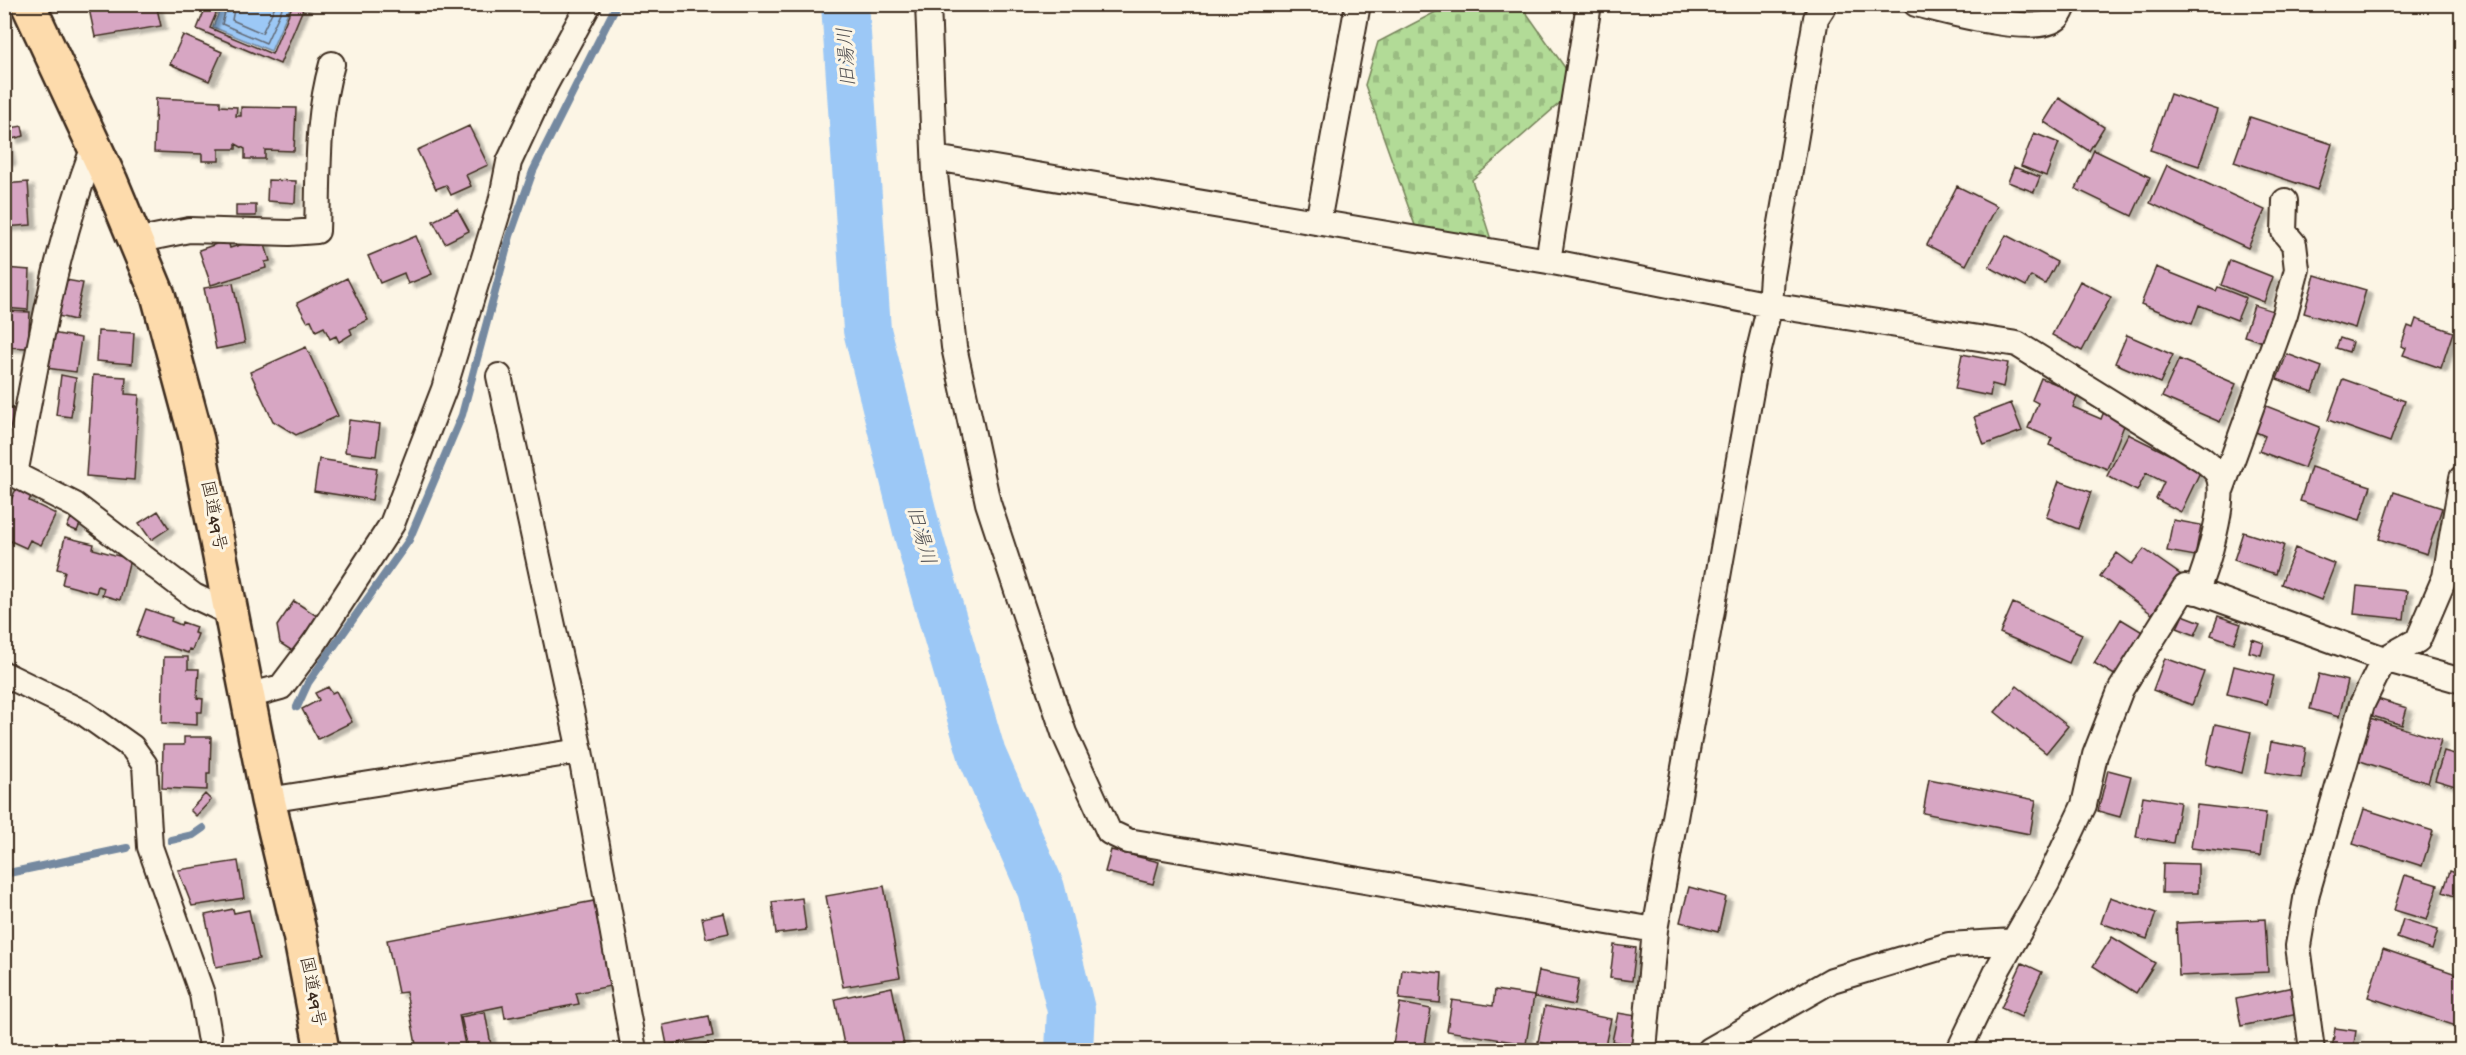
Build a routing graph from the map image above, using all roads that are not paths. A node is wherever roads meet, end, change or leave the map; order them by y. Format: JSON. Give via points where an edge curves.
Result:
{"nodes":[{"id":1,"x":28,"y":4,"type":"edge"},
{"id":2,"x":589,"y":4,"type":"edge"},
{"id":3,"x":928,"y":4,"type":"edge"},
{"id":4,"x":1358,"y":4,"type":"edge"},
{"id":5,"x":1589,"y":4,"type":"edge"},
{"id":6,"x":1826,"y":4,"type":"edge"},
{"id":7,"x":1916,"y":4,"type":"edge"},
{"id":8,"x":2065,"y":4,"type":"edge"},
{"id":9,"x":332,"y":64,"type":"dead end"},
{"id":10,"x":94,"y":147,"type":"junction"},
{"id":11,"x":935,"y":158,"type":"junction"},
{"id":12,"x":2285,"y":201,"type":"dead end"},
{"id":13,"x":1318,"y":222,"type":"junction"},
{"id":14,"x":135,"y":241,"type":"junction"},
{"id":15,"x":1548,"y":261,"type":"junction"},
{"id":16,"x":1770,"y":305,"type":"junction"},
{"id":17,"x":499,"y":376,"type":"dead end"},
{"id":18,"x":10,"y":471,"type":"edge"},
{"id":19,"x":2462,"y":478,"type":"edge"},
{"id":20,"x":2222,"y":488,"type":"junction"},
{"id":21,"x":2196,"y":592,"type":"junction"},
{"id":22,"x":230,"y":613,"type":"junction"},
{"id":23,"x":2384,"y":659,"type":"junction"},
{"id":24,"x":4,"y":674,"type":"edge"},
{"id":25,"x":2462,"y":681,"type":"edge"},
{"id":26,"x":248,"y":696,"type":"junction"},
{"id":27,"x":580,"y":751,"type":"junction"},
{"id":28,"x":268,"y":800,"type":"junction"},
{"id":29,"x":1655,"y":930,"type":"junction"},
{"id":30,"x":2013,"y":941,"type":"junction"},
{"id":31,"x":209,"y":1036,"type":"dead end"},
{"id":32,"x":322,"y":1050,"type":"edge"},
{"id":33,"x":634,"y":1050,"type":"edge"},
{"id":34,"x":1644,"y":1050,"type":"edge"},
{"id":35,"x":1710,"y":1050,"type":"edge"},
{"id":36,"x":1959,"y":1050,"type":"edge"},
{"id":37,"x":2312,"y":1050,"type":"edge"}],
"edges":[{"from":1,"to":10,"type":"highway","name":"国道49号"},
{"from":2,"to":26,"type":"street","via":[[509,162],[501,202],[444,389],[392,524],[281,687]]},
{"from":3,"to":11,"type":"street"},
{"from":4,"to":13,"type":"street"},
{"from":5,"to":15,"type":"street"},
{"from":6,"to":16,"type":"street","via":[[1816,18]]},
{"from":7,"to":8,"type":"street","via":[[2039,26],[2058,18]]},
{"from":9,"to":14,"type":"street","via":[[319,122],[317,231],[189,230]]},
{"from":10,"to":14,"type":"highway","name":"国道49号"},
{"from":10,"to":18,"type":"street","via":[[62,242]]},
{"from":11,"to":13,"type":"street"},
{"from":11,"to":29,"type":"street","via":[[954,347],[988,502],[1064,733],[1109,832],[1128,841]]},
{"from":12,"to":20,"type":"street","via":[[2284,232],[2294,244],[2297,268]]},
{"from":13,"to":15,"type":"street"},
{"from":14,"to":22,"type":"highway","name":"国道49号","via":[[158,295],[197,440]]},
{"from":15,"to":16,"type":"street"},
{"from":16,"to":20,"type":"street","via":[[2017,344],[2202,459],[2217,473]]},
{"from":16,"to":29,"type":"street","via":[[1757,358]]},
{"from":17,"to":27,"type":"street"},
{"from":18,"to":22,"type":"street","via":[[75,505],[194,596]]},
{"from":19,"to":23,"type":"street","via":[[2445,577],[2418,640]]},
{"from":20,"to":21,"type":"street","via":[[2209,561]]},
{"from":21,"to":23,"type":"street"},
{"from":21,"to":30,"type":"street","via":[[2185,587],[2121,689],[2095,756],[2084,805],[2047,884]]},
{"from":22,"to":26,"type":"highway","name":"国道49号"},
{"from":23,"to":25,"type":"street"},
{"from":23,"to":37,"type":"street","via":[[2362,704],[2307,893],[2298,946]]},
{"from":24,"to":31,"type":"street","via":[[84,713],[132,747],[145,765],[150,847],[202,994]]},
{"from":26,"to":28,"type":"highway","name":"国道49号"},
{"from":27,"to":28,"type":"street"},
{"from":27,"to":33,"type":"street"},
{"from":28,"to":32,"type":"highway","name":"国道49号"},
{"from":29,"to":34,"type":"street"},
{"from":30,"to":35,"type":"street","via":[[1949,945],[1832,980]]},
{"from":30,"to":36,"type":"street"}]}
